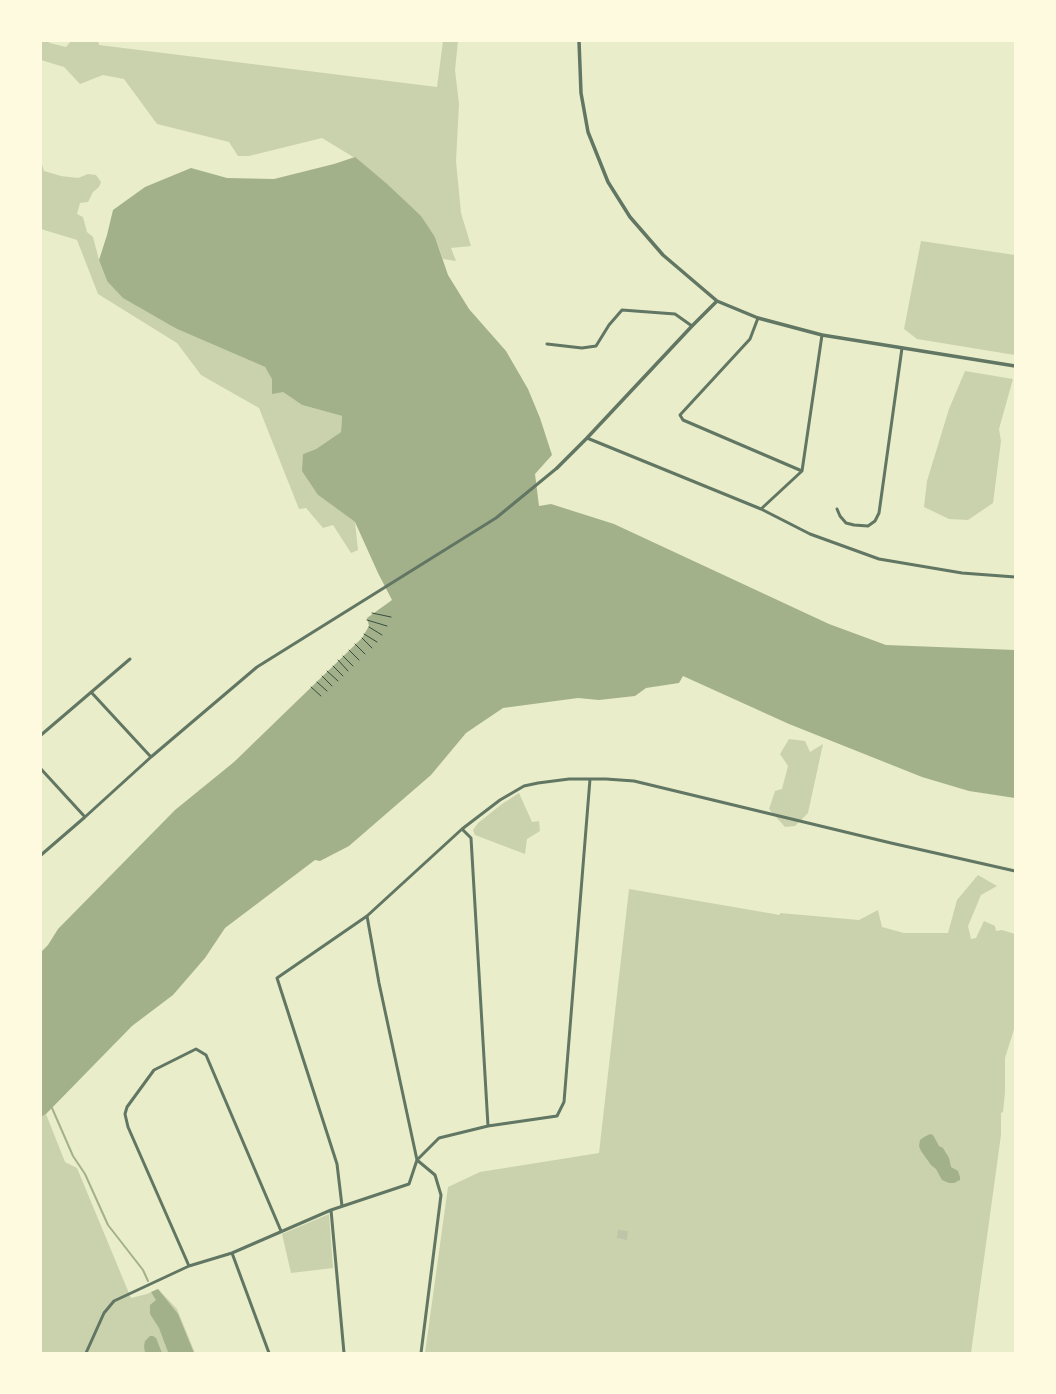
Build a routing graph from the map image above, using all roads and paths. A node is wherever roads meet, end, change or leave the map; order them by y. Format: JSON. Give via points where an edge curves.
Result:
{"nodes":[{"id":1,"x":579,"y":41,"type":"edge"},
{"id":2,"x":717,"y":301,"type":"junction"},
{"id":3,"x":758,"y":318,"type":"junction"},
{"id":4,"x":692,"y":326,"type":"junction"},
{"id":5,"x":822,"y":335,"type":"junction"},
{"id":6,"x":547,"y":344,"type":"dead end"},
{"id":7,"x":902,"y":348,"type":"junction"},
{"id":8,"x":1015,"y":366,"type":"edge"},
{"id":9,"x":587,"y":438,"type":"junction"},
{"id":10,"x":557,"y":468,"type":"joint"},
{"id":11,"x":802,"y":470,"type":"junction"},
{"id":12,"x":761,"y":509,"type":"junction"},
{"id":13,"x":837,"y":509,"type":"dead end"},
{"id":14,"x":1015,"y":577,"type":"edge"},
{"id":15,"x":372,"y":613,"type":"dead end"},
{"id":16,"x":391,"y":617,"type":"dead end"},
{"id":17,"x":367,"y":620,"type":"dead end"},
{"id":18,"x":387,"y":626,"type":"dead end"},
{"id":19,"x":369,"y":627,"type":"dead end"},
{"id":20,"x":364,"y":634,"type":"dead end"},
{"id":21,"x":382,"y":635,"type":"dead end"},
{"id":22,"x":362,"y":638,"type":"dead end"},
{"id":23,"x":377,"y":642,"type":"dead end"},
{"id":24,"x":355,"y":644,"type":"dead end"},
{"id":25,"x":372,"y":648,"type":"dead end"},
{"id":26,"x":349,"y":650,"type":"dead end"},
{"id":27,"x":365,"y":654,"type":"dead end"},
{"id":28,"x":343,"y":656,"type":"dead end"},
{"id":29,"x":130,"y":659,"type":"dead end"},
{"id":30,"x":338,"y":660,"type":"dead end"},
{"id":31,"x":359,"y":660,"type":"dead end"},
{"id":32,"x":333,"y":666,"type":"dead end"},
{"id":33,"x":353,"y":666,"type":"dead end"},
{"id":34,"x":327,"y":671,"type":"dead end"},
{"id":35,"x":348,"y":671,"type":"dead end"},
{"id":36,"x":322,"y":676,"type":"dead end"},
{"id":37,"x":343,"y":676,"type":"dead end"},
{"id":38,"x":338,"y":681,"type":"dead end"},
{"id":39,"x":316,"y":682,"type":"dead end"},
{"id":40,"x":332,"y":686,"type":"dead end"},
{"id":41,"x":311,"y":687,"type":"dead end"},
{"id":42,"x":327,"y":691,"type":"dead end"},
{"id":43,"x":92,"y":692,"type":"junction"},
{"id":44,"x":321,"y":696,"type":"dead end"},
{"id":45,"x":41,"y":735,"type":"edge"},
{"id":46,"x":151,"y":757,"type":"junction"},
{"id":47,"x":41,"y":769,"type":"edge"},
{"id":48,"x":590,"y":778,"type":"junction"},
{"id":49,"x":85,"y":817,"type":"junction"},
{"id":50,"x":462,"y":829,"type":"junction"},
{"id":51,"x":41,"y":854,"type":"edge"},
{"id":52,"x":1015,"y":870,"type":"edge"},
{"id":53,"x":367,"y":916,"type":"junction"},
{"id":54,"x":488,"y":1126,"type":"junction"},
{"id":55,"x":417,"y":1160,"type":"junction"},
{"id":56,"x":342,"y":1206,"type":"junction"},
{"id":57,"x":331,"y":1210,"type":"junction"},
{"id":58,"x":281,"y":1231,"type":"junction"},
{"id":59,"x":232,"y":1253,"type":"junction"},
{"id":60,"x":189,"y":1266,"type":"junction"},
{"id":61,"x":86,"y":1353,"type":"edge"},
{"id":62,"x":269,"y":1353,"type":"edge"},
{"id":63,"x":344,"y":1353,"type":"edge"},
{"id":64,"x":421,"y":1353,"type":"edge"}],
"edges":[{"from":1,"to":2,"type":"street","via":[[581,93],[588,132],[608,182],[630,217],[663,255]]},
{"from":2,"to":3,"type":"street"},
{"from":2,"to":4,"type":"street"},
{"from":3,"to":5,"type":"street"},
{"from":3,"to":11,"type":"street","via":[[750,338],[680,415],[683,420]]},
{"from":4,"to":6,"type":"street","via":[[675,314],[622,310],[596,346],[582,348]]},
{"from":4,"to":9,"type":"street"},
{"from":5,"to":7,"type":"street"},
{"from":5,"to":11,"type":"street"},
{"from":7,"to":8,"type":"street"},
{"from":7,"to":13,"type":"street","via":[[879,513],[875,521],[868,526],[854,525],[846,523]]},
{"from":9,"to":10,"type":"street"},
{"from":9,"to":12,"type":"street"},
{"from":10,"to":46,"type":"street","via":[[496,518],[257,667]]},
{"from":11,"to":12,"type":"street"},
{"from":12,"to":14,"type":"street","via":[[810,534],[880,559],[962,573]]},
{"from":15,"to":16,"type":"path"},
{"from":17,"to":18,"type":"path"},
{"from":19,"to":21,"type":"path"},
{"from":20,"to":23,"type":"path"},
{"from":22,"to":25,"type":"path"},
{"from":24,"to":27,"type":"path"},
{"from":26,"to":31,"type":"path"},
{"from":28,"to":33,"type":"path"},
{"from":29,"to":43,"type":"street"},
{"from":30,"to":35,"type":"path"},
{"from":32,"to":37,"type":"path"},
{"from":34,"to":38,"type":"path"},
{"from":36,"to":40,"type":"path"},
{"from":39,"to":42,"type":"path"},
{"from":41,"to":44,"type":"path"},
{"from":43,"to":45,"type":"street"},
{"from":43,"to":46,"type":"street"},
{"from":46,"to":49,"type":"street"},
{"from":47,"to":49,"type":"street"},
{"from":48,"to":50,"type":"street","via":[[555,780],[524,786],[500,800]]},
{"from":48,"to":52,"type":"street","via":[[657,786]]},
{"from":48,"to":54,"type":"street","via":[[564,1102],[557,1116]]},
{"from":49,"to":51,"type":"street"},
{"from":50,"to":53,"type":"street"},
{"from":50,"to":54,"type":"street","via":[[471,838]]},
{"from":53,"to":55,"type":"street"},
{"from":53,"to":56,"type":"street","via":[[277,978],[337,1164]]},
{"from":54,"to":55,"type":"street","via":[[439,1138]]},
{"from":55,"to":56,"type":"street","via":[[408,1184]]},
{"from":55,"to":64,"type":"street","via":[[435,1175],[441,1195]]},
{"from":56,"to":57,"type":"street"},
{"from":57,"to":58,"type":"street"},
{"from":57,"to":63,"type":"street"},
{"from":58,"to":59,"type":"street"},
{"from":58,"to":60,"type":"street","via":[[206,1055],[196,1049],[154,1070],[127,1107],[125,1114],[128,1127]]},
{"from":59,"to":60,"type":"street"},
{"from":59,"to":62,"type":"street"},
{"from":60,"to":61,"type":"street","via":[[114,1301],[104,1313]]}]}
